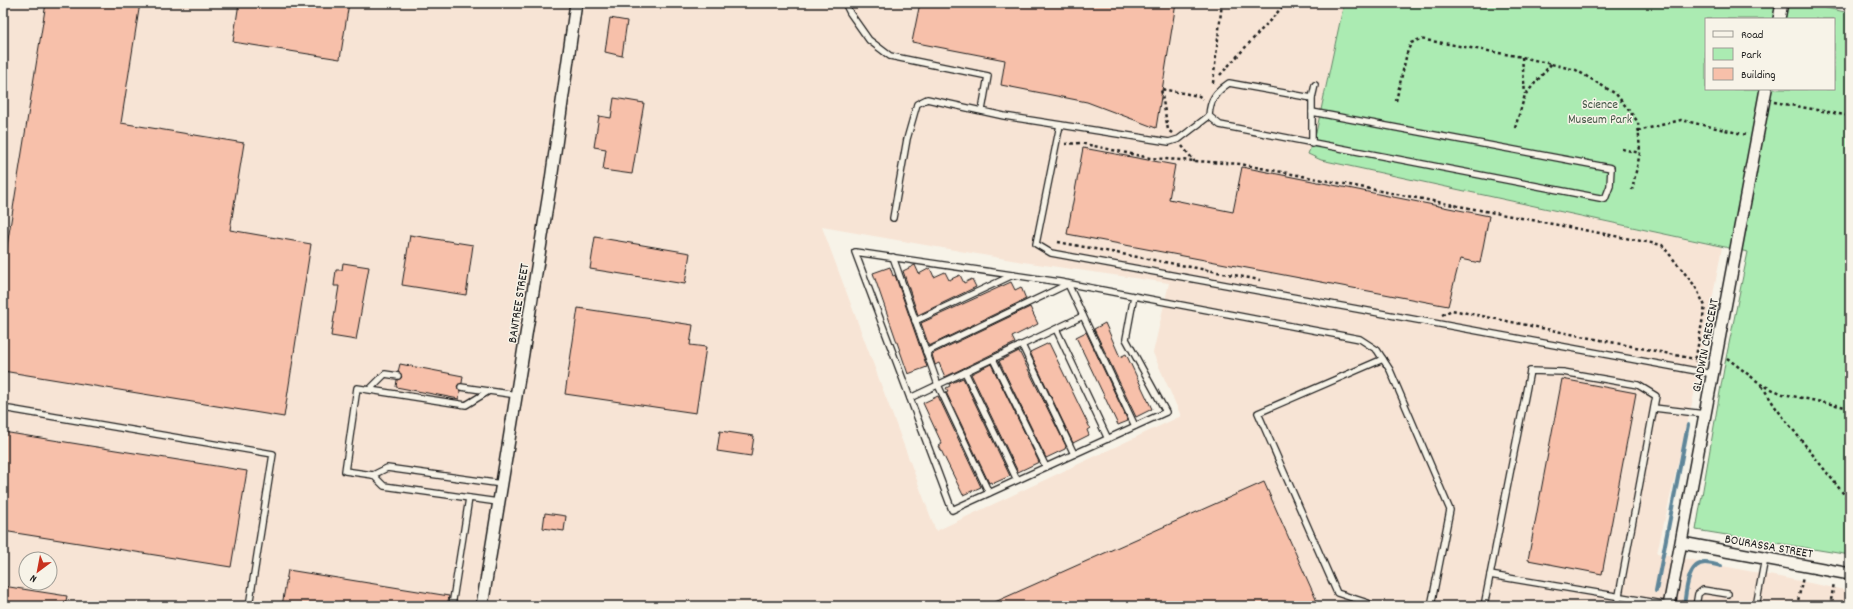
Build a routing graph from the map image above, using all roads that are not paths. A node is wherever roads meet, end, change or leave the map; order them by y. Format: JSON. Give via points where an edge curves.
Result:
{"nodes":[{"id":1,"x":576,"y":3,"type":"edge"},
{"id":2,"x":845,"y":3,"type":"edge"},
{"id":3,"x":1782,"y":3,"type":"edge"},
{"id":4,"x":1779,"y":18,"type":"edge"},
{"id":5,"x":1315,"y":85,"type":"dead end"},
{"id":6,"x":1765,"y":94,"type":"edge"},
{"id":7,"x":1312,"y":98,"type":"junction"},
{"id":8,"x":982,"y":110,"type":"junction"},
{"id":9,"x":1312,"y":112,"type":"junction"},
{"id":10,"x":1210,"y":116,"type":"junction"},
{"id":11,"x":1060,"y":125,"type":"junction"},
{"id":12,"x":1312,"y":144,"type":"junction"},
{"id":13,"x":893,"y":218,"type":"dead end"},
{"id":14,"x":893,"y":257,"type":"junction"},
{"id":15,"x":1014,"y":275,"type":"junction"},
{"id":16,"x":1068,"y":284,"type":"junction"},
{"id":17,"x":1134,"y":296,"type":"junction"},
{"id":18,"x":1083,"y":316,"type":"junction"},
{"id":19,"x":915,"y":321,"type":"junction"},
{"id":20,"x":1056,"y":330,"type":"junction"},
{"id":21,"x":1022,"y":345,"type":"junction"},
{"id":22,"x":926,"y":352,"type":"junction"},
{"id":23,"x":993,"y":359,"type":"junction"},
{"id":24,"x":1383,"y":359,"type":"junction"},
{"id":25,"x":965,"y":372,"type":"junction"},
{"id":26,"x":1713,"y":374,"type":"junction"},
{"id":27,"x":398,"y":376,"type":"dead end"},
{"id":28,"x":938,"y":386,"type":"junction"},
{"id":29,"x":461,"y":387,"type":"dead end"},
{"id":30,"x":370,"y":389,"type":"junction"},
{"id":31,"x":489,"y":391,"type":"junction"},
{"id":32,"x":517,"y":395,"type":"junction"},
{"id":33,"x":910,"y":398,"type":"junction"},
{"id":34,"x":3,"y":408,"type":"edge"},
{"id":35,"x":1654,"y":408,"type":"junction"},
{"id":36,"x":1705,"y":414,"type":"junction"},
{"id":37,"x":1135,"y":426,"type":"junction"},
{"id":38,"x":1108,"y":438,"type":"junction"},
{"id":39,"x":1074,"y":454,"type":"junction"},
{"id":40,"x":1046,"y":467,"type":"junction"},
{"id":41,"x":373,"y":475,"type":"junction"},
{"id":42,"x":1017,"y":480,"type":"junction"},
{"id":43,"x":502,"y":484,"type":"junction"},
{"id":44,"x":989,"y":493,"type":"junction"},
{"id":45,"x":469,"y":498,"type":"junction"},
{"id":46,"x":498,"y":502,"type":"junction"},
{"id":47,"x":1682,"y":543,"type":"junction"},
{"id":48,"x":1765,"y":558,"type":"junction"},
{"id":49,"x":1850,"y":574,"type":"edge"},
{"id":50,"x":1490,"y":575,"type":"junction"},
{"id":51,"x":1728,"y":594,"type":"dead end"},
{"id":52,"x":1619,"y":596,"type":"junction"},
{"id":53,"x":1757,"y":601,"type":"dead end"},
{"id":54,"x":1669,"y":605,"type":"edge"},
{"id":55,"x":249,"y":606,"type":"edge"},
{"id":56,"x":452,"y":606,"type":"edge"},
{"id":57,"x":482,"y":606,"type":"edge"},
{"id":58,"x":1371,"y":606,"type":"edge"},
{"id":59,"x":1431,"y":606,"type":"edge"},
{"id":60,"x":1484,"y":606,"type":"edge"},
{"id":61,"x":1617,"y":606,"type":"edge"},
{"id":62,"x":1696,"y":606,"type":"edge"}],
"edges":[{"from":1,"to":32,"type":"street","name":"BANTREE STREET"},
{"from":2,"to":8,"type":"lane","via":[[869,40],[890,56],[988,76]]},
{"from":3,"to":4,"type":"street"},
{"from":5,"to":7,"type":"lane"},
{"from":6,"to":26,"type":"street","name":"GLADWIN CRESCENT"},
{"from":7,"to":9,"type":"lane"},
{"from":7,"to":10,"type":"lane","via":[[1229,83],[1217,92],[1210,104]]},
{"from":8,"to":11,"type":"lane"},
{"from":8,"to":13,"type":"lane","via":[[928,99],[917,104],[909,132]]},
{"from":9,"to":12,"type":"lane"},
{"from":9,"to":12,"type":"lane","via":[[1611,168],[1610,186],[1605,199]]},
{"from":10,"to":11,"type":"lane","via":[[1179,139],[1169,142]]},
{"from":10,"to":12,"type":"lane","via":[[1220,125]]},
{"from":11,"to":26,"type":"lane","via":[[1036,244],[1051,253]]},
{"from":14,"to":15,"type":"lane"},
{"from":14,"to":19,"type":"lane"},
{"from":14,"to":33,"type":"lane","via":[[855,252]]},
{"from":15,"to":16,"type":"lane"},
{"from":15,"to":19,"type":"lane"},
{"from":16,"to":17,"type":"lane"},
{"from":16,"to":18,"type":"lane"},
{"from":16,"to":22,"type":"lane"},
{"from":17,"to":24,"type":"lane","via":[[1360,339],[1377,350]]},
{"from":17,"to":37,"type":"lane","via":[[1126,339],[1166,412]]},
{"from":18,"to":20,"type":"lane"},
{"from":18,"to":37,"type":"lane"},
{"from":19,"to":22,"type":"lane"},
{"from":20,"to":21,"type":"lane"},
{"from":20,"to":38,"type":"lane"},
{"from":21,"to":23,"type":"lane"},
{"from":21,"to":39,"type":"lane"},
{"from":22,"to":28,"type":"lane"},
{"from":23,"to":25,"type":"lane"},
{"from":23,"to":40,"type":"lane"},
{"from":24,"to":58,"type":"lane","via":[[1258,412],[1337,593]]},
{"from":24,"to":59,"type":"lane","via":[[1450,510]]},
{"from":25,"to":28,"type":"lane"},
{"from":25,"to":42,"type":"lane"},
{"from":26,"to":36,"type":"street","name":"GLADWIN CRESCENT"},
{"from":27,"to":30,"type":"lane","via":[[385,374]]},
{"from":28,"to":33,"type":"lane"},
{"from":28,"to":44,"type":"lane"},
{"from":29,"to":31,"type":"lane"},
{"from":30,"to":31,"type":"lane","via":[[466,405]]},
{"from":30,"to":41,"type":"lane","via":[[357,388],[345,471]]},
{"from":31,"to":32,"type":"lane"},
{"from":32,"to":43,"type":"street","name":"BANTREE STREET"},
{"from":33,"to":44,"type":"lane","via":[[952,510]]},
{"from":34,"to":55,"type":"lane","via":[[273,454]]},
{"from":35,"to":36,"type":"lane"},
{"from":35,"to":50,"type":"lane","via":[[1656,396],[1638,385],[1563,372],[1530,371]]},
{"from":35,"to":52,"type":"lane"},
{"from":36,"to":47,"type":"street","name":"GLADWIN CRESCENT"},
{"from":37,"to":38,"type":"lane"},
{"from":38,"to":39,"type":"lane"},
{"from":39,"to":40,"type":"lane"},
{"from":40,"to":42,"type":"lane"},
{"from":41,"to":43,"type":"lane","via":[[387,468]]},
{"from":41,"to":45,"type":"lane","via":[[384,486]]},
{"from":42,"to":44,"type":"lane"},
{"from":43,"to":46,"type":"street","name":"BANTREE STREET"},
{"from":45,"to":46,"type":"lane"},
{"from":45,"to":56,"type":"lane"},
{"from":46,"to":57,"type":"street","name":"BANTREE STREET"},
{"from":47,"to":48,"type":"street","name":"BOURASSA STREET"},
{"from":47,"to":54,"type":"street","name":"GLADWIN CRESCENT"},
{"from":48,"to":49,"type":"street","name":"BOURASSA STREET"},
{"from":48,"to":53,"type":"lane"},
{"from":50,"to":52,"type":"lane"},
{"from":50,"to":60,"type":"lane"},
{"from":51,"to":62,"type":"lane","via":[[1703,590],[1698,594]]},
{"from":52,"to":54,"type":"lane"},
{"from":52,"to":61,"type":"lane"}]}
